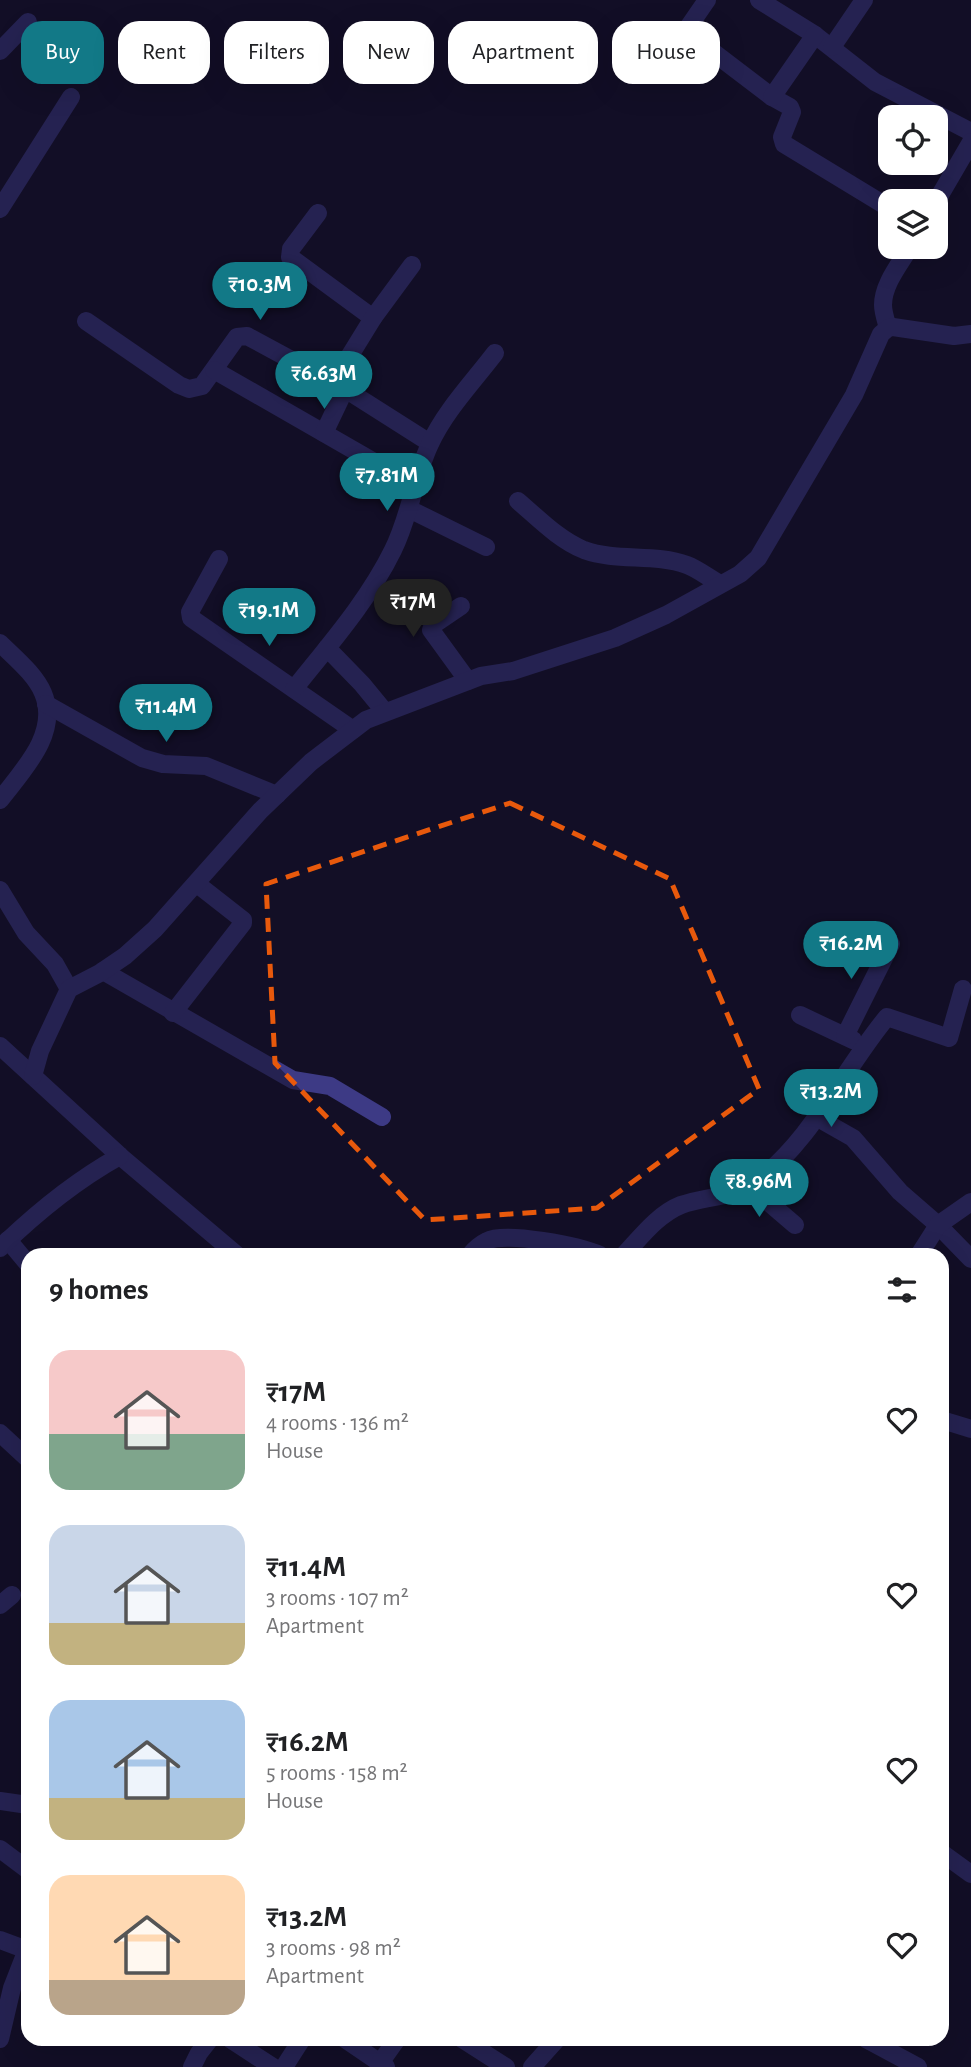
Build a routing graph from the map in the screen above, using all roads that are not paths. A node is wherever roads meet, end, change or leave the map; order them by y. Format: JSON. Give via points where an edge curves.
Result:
{"nodes":[{"id":1,"x":707,"y":0,"type":"edge"},
{"id":2,"x":759,"y":0,"type":"edge"},
{"id":3,"x":860,"y":2,"type":"edge"},
{"id":4,"x":693,"y":21,"type":"edge"},
{"id":5,"x":21,"y":29,"type":"edge"},
{"id":6,"x":815,"y":35,"type":"junction"},
{"id":7,"x":832,"y":47,"type":"junction"},
{"id":8,"x":0,"y":51,"type":"edge"},
{"id":9,"x":720,"y":57,"type":"edge"},
{"id":10,"x":71,"y":97,"type":"dead end"},
{"id":11,"x":772,"y":97,"type":"junction"},
{"id":12,"x":971,"y":132,"type":"edge"},
{"id":13,"x":971,"y":142,"type":"edge"},
{"id":14,"x":944,"y":189,"type":"edge"},
{"id":15,"x":878,"y":201,"type":"edge"},
{"id":16,"x":0,"y":209,"type":"edge"},
{"id":17,"x":318,"y":213,"type":"dead end"},
{"id":18,"x":903,"y":259,"type":"edge"},
{"id":19,"x":412,"y":265,"type":"dead end"},
{"id":20,"x":373,"y":318,"type":"junction"},
{"id":21,"x":86,"y":321,"type":"dead end"},
{"id":22,"x":888,"y":328,"type":"junction"},
{"id":23,"x":971,"y":334,"type":"edge"},
{"id":24,"x":495,"y":354,"type":"dead end"},
{"id":25,"x":214,"y":370,"type":"junction"},
{"id":26,"x":339,"y":386,"type":"junction"},
{"id":27,"x":324,"y":433,"type":"junction"},
{"id":28,"x":430,"y":443,"type":"junction"},
{"id":29,"x":416,"y":486,"type":"junction"},
{"id":30,"x":518,"y":501,"type":"dead end"},
{"id":31,"x":409,"y":509,"type":"junction"},
{"id":32,"x":486,"y":547,"type":"dead end"},
{"id":33,"x":219,"y":559,"type":"dead end"},
{"id":34,"x":720,"y":584,"type":"junction"},
{"id":35,"x":461,"y":606,"type":"dead end"},
{"id":36,"x":0,"y":643,"type":"edge"},
{"id":37,"x":327,"y":648,"type":"junction"},
{"id":38,"x":468,"y":681,"type":"junction"},
{"id":39,"x":294,"y":690,"type":"junction"},
{"id":40,"x":46,"y":704,"type":"junction"},
{"id":41,"x":385,"y":712,"type":"junction"},
{"id":42,"x":353,"y":730,"type":"junction"},
{"id":43,"x":277,"y":795,"type":"junction"},
{"id":44,"x":0,"y":800,"type":"edge"},
{"id":45,"x":197,"y":884,"type":"junction"},
{"id":46,"x":0,"y":890,"type":"edge"},
{"id":47,"x":891,"y":944,"type":"dead end"},
{"id":48,"x":103,"y":971,"type":"junction"},
{"id":49,"x":69,"y":989,"type":"junction"},
{"id":50,"x":962,"y":989,"type":"dead end"},
{"id":51,"x":173,"y":1013,"type":"junction"},
{"id":52,"x":800,"y":1015,"type":"dead end"},
{"id":53,"x":845,"y":1036,"type":"junction"},
{"id":54,"x":0,"y":1046,"type":"edge"},
{"id":55,"x":866,"y":1046,"type":"junction"},
{"id":56,"x":33,"y":1076,"type":"junction"},
{"id":57,"x":382,"y":1117,"type":"dead end"},
{"id":58,"x":816,"y":1117,"type":"junction"},
{"id":59,"x":120,"y":1156,"type":"junction"},
{"id":60,"x":754,"y":1184,"type":"junction"},
{"id":61,"x":971,"y":1202,"type":"edge"},
{"id":62,"x":795,"y":1225,"type":"dead end"},
{"id":63,"x":938,"y":1225,"type":"junction"},
{"id":64,"x":4,"y":1244,"type":"edge"},
{"id":65,"x":229,"y":1248,"type":"edge"},
{"id":66,"x":478,"y":1248,"type":"edge"},
{"id":67,"x":574,"y":1248,"type":"edge"},
{"id":68,"x":631,"y":1248,"type":"edge"},
{"id":69,"x":923,"y":1248,"type":"edge"},
{"id":70,"x":21,"y":1258,"type":"edge"},
{"id":71,"x":971,"y":1259,"type":"edge"},
{"id":72,"x":949,"y":1422,"type":"edge"},
{"id":73,"x":971,"y":1429,"type":"edge"},
{"id":74,"x":0,"y":1433,"type":"edge"},
{"id":75,"x":21,"y":1452,"type":"edge"},
{"id":76,"x":0,"y":1801,"type":"edge"},
{"id":77,"x":21,"y":1804,"type":"edge"},
{"id":78,"x":0,"y":1849,"type":"edge"},
{"id":79,"x":949,"y":1858,"type":"edge"},
{"id":80,"x":21,"y":1865,"type":"edge"},
{"id":81,"x":971,"y":1874,"type":"edge"},
{"id":82,"x":0,"y":1940,"type":"edge"},
{"id":83,"x":21,"y":1947,"type":"edge"},
{"id":84,"x":21,"y":1965,"type":"edge"},
{"id":85,"x":0,"y":2039,"type":"edge"},
{"id":86,"x":204,"y":2046,"type":"edge"},
{"id":87,"x":241,"y":2046,"type":"edge"},
{"id":88,"x":298,"y":2046,"type":"edge"},
{"id":89,"x":355,"y":2046,"type":"edge"},
{"id":90,"x":393,"y":2046,"type":"edge"},
{"id":91,"x":473,"y":2046,"type":"edge"},
{"id":92,"x":551,"y":2046,"type":"edge"},
{"id":93,"x":879,"y":2046,"type":"edge"},
{"id":94,"x":383,"y":2065,"type":"edge"},
{"id":95,"x":192,"y":2067,"type":"edge"},
{"id":96,"x":273,"y":2067,"type":"edge"},
{"id":97,"x":284,"y":2067,"type":"edge"},
{"id":98,"x":506,"y":2067,"type":"edge"},
{"id":99,"x":532,"y":2067,"type":"edge"},
{"id":100,"x":918,"y":2067,"type":"edge"}],
"edges":[{"from":1,"to":4,"type":"street"},
{"from":2,"to":6,"type":"street"},
{"from":3,"to":7,"type":"street"},
{"from":5,"to":8,"type":"street"},
{"from":6,"to":7,"type":"street"},
{"from":6,"to":11,"type":"street"},
{"from":7,"to":12,"type":"street","via":[[875,82]]},
{"from":9,"to":11,"type":"street"},
{"from":10,"to":16,"type":"street"},
{"from":11,"to":15,"type":"street","via":[[792,112],[782,137],[784,144]]},
{"from":13,"to":14,"type":"street"},
{"from":17,"to":20,"type":"street","via":[[290,257]]},
{"from":18,"to":22,"type":"street","via":[[885,293]]},
{"from":19,"to":20,"type":"street"},
{"from":20,"to":26,"type":"street"},
{"from":21,"to":25,"type":"street","via":[[189,389],[202,386]]},
{"from":22,"to":23,"type":"street"},
{"from":22,"to":34,"type":"street","via":[[758,558]]},
{"from":24,"to":28,"type":"street"},
{"from":25,"to":26,"type":"street","via":[[237,337],[247,337]]},
{"from":25,"to":27,"type":"street"},
{"from":26,"to":27,"type":"street"},
{"from":26,"to":28,"type":"street"},
{"from":27,"to":29,"type":"street"},
{"from":28,"to":29,"type":"street"},
{"from":29,"to":31,"type":"street"},
{"from":30,"to":34,"type":"street","via":[[583,550],[674,562]]},
{"from":31,"to":32,"type":"street"},
{"from":31,"to":37,"type":"street","via":[[380,575]]},
{"from":33,"to":39,"type":"street","via":[[191,618]]},
{"from":34,"to":38,"type":"street","via":[[615,638]]},
{"from":35,"to":38,"type":"street","via":[[431,630]]},
{"from":36,"to":40,"type":"street","via":[[43,692]]},
{"from":37,"to":39,"type":"street"},
{"from":37,"to":41,"type":"street"},
{"from":38,"to":41,"type":"street"},
{"from":39,"to":42,"type":"street"},
{"from":40,"to":43,"type":"street","via":[[142,758],[206,766]]},
{"from":40,"to":44,"type":"street","via":[[46,729],[29,763]]},
{"from":41,"to":42,"type":"street"},
{"from":42,"to":43,"type":"street"},
{"from":43,"to":45,"type":"street"},
{"from":45,"to":48,"type":"street","via":[[155,929]]},
{"from":45,"to":51,"type":"street","via":[[243,923]]},
{"from":46,"to":49,"type":"street"},
{"from":47,"to":53,"type":"street"},
{"from":48,"to":49,"type":"street"},
{"from":48,"to":51,"type":"street"},
{"from":49,"to":56,"type":"street"},
{"from":50,"to":55,"type":"street","via":[[949,1038],[890,1017]]},
{"from":51,"to":57,"type":"street","via":[[293,1080],[330,1086]]},
{"from":52,"to":53,"type":"street"},
{"from":53,"to":55,"type":"street"},
{"from":54,"to":56,"type":"street"},
{"from":55,"to":58,"type":"street"},
{"from":56,"to":59,"type":"street"},
{"from":58,"to":60,"type":"street"},
{"from":58,"to":63,"type":"street","via":[[853,1138],[900,1192]]},
{"from":59,"to":64,"type":"street","via":[[84,1176]]},
{"from":59,"to":65,"type":"street"},
{"from":60,"to":62,"type":"street"},
{"from":60,"to":68,"type":"street","via":[[679,1206]]},
{"from":61,"to":63,"type":"street"},
{"from":63,"to":69,"type":"street"},
{"from":63,"to":71,"type":"street"},
{"from":64,"to":70,"type":"street"},
{"from":66,"to":67,"type":"street","via":[[488,1239],[516,1238]]},
{"from":72,"to":73,"type":"street"},
{"from":74,"to":75,"type":"street"},
{"from":76,"to":77,"type":"street"},
{"from":78,"to":80,"type":"street"},
{"from":79,"to":81,"type":"street"},
{"from":82,"to":83,"type":"street"},
{"from":84,"to":85,"type":"street"},
{"from":86,"to":95,"type":"street"},
{"from":87,"to":96,"type":"street"},
{"from":88,"to":97,"type":"street"},
{"from":89,"to":94,"type":"street"},
{"from":90,"to":94,"type":"street"},
{"from":91,"to":98,"type":"street"},
{"from":92,"to":99,"type":"street"},
{"from":93,"to":100,"type":"street"}]}
